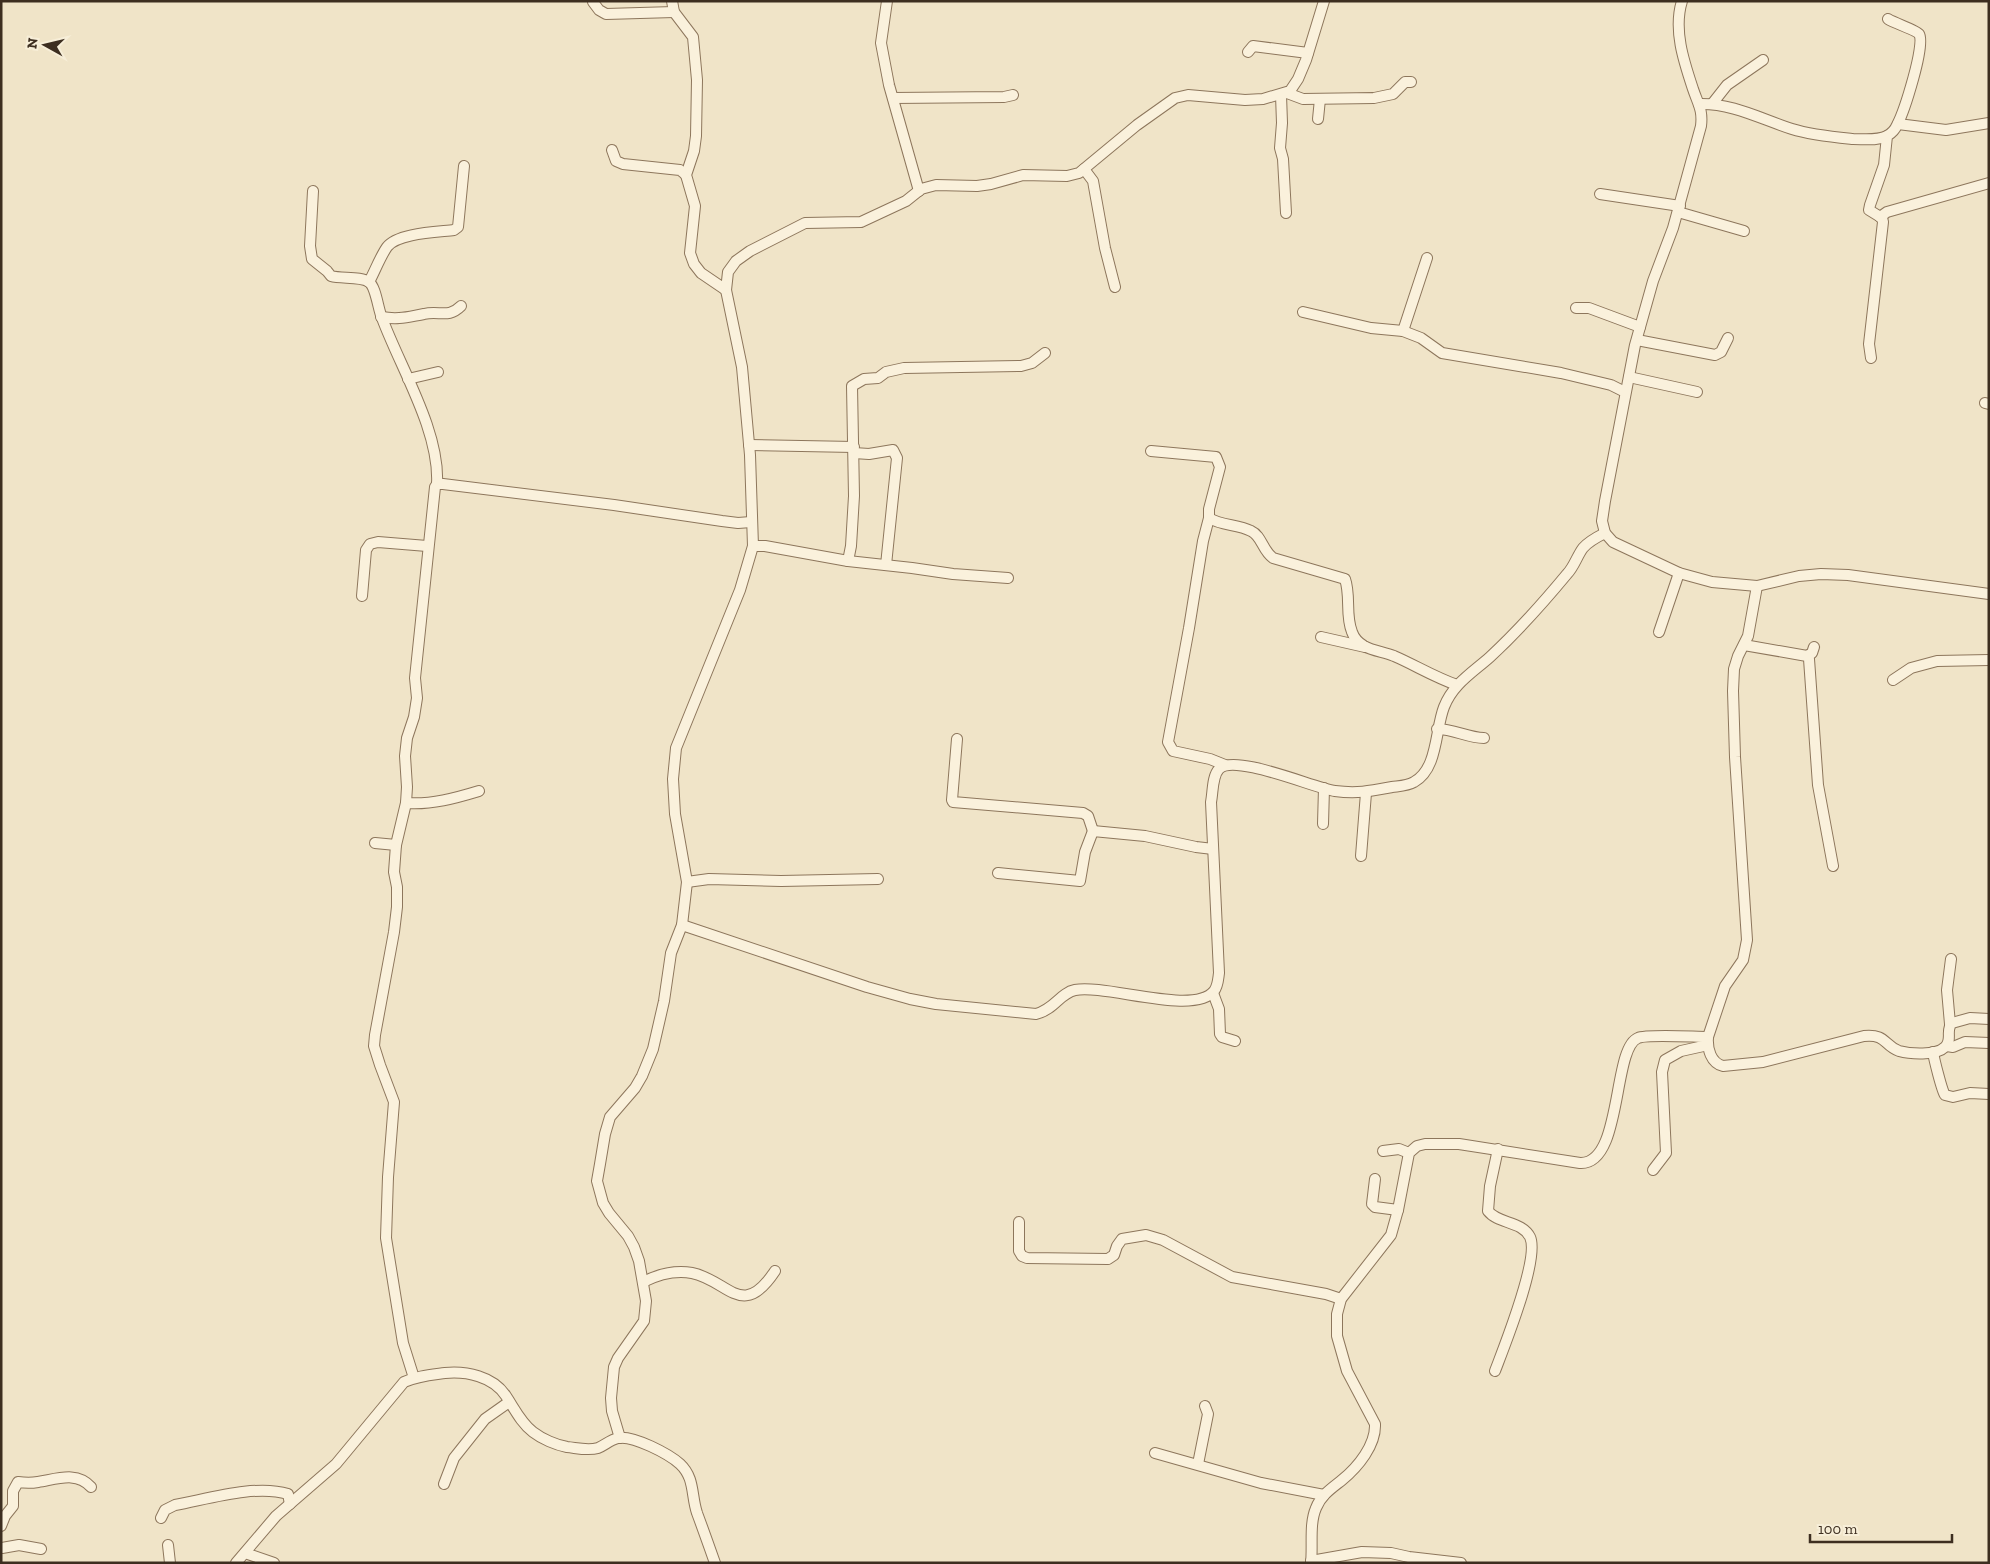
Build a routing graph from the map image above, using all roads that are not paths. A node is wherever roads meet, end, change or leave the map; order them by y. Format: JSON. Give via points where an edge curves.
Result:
{"nodes":[{"id":1,"x":672,"y":1,"type":"edge"},
{"id":2,"x":887,"y":1,"type":"edge"},
{"id":3,"x":1324,"y":1,"type":"edge"},
{"id":4,"x":1682,"y":1,"type":"edge"},
{"id":5,"x":593,"y":2,"type":"edge"},
{"id":6,"x":674,"y":12,"type":"junction"},
{"id":7,"x":1888,"y":19,"type":"dead end"},
{"id":8,"x":1248,"y":52,"type":"dead end"},
{"id":9,"x":1308,"y":54,"type":"junction"},
{"id":10,"x":1763,"y":60,"type":"dead end"},
{"id":11,"x":1411,"y":82,"type":"dead end"},
{"id":12,"x":1284,"y":94,"type":"junction"},
{"id":13,"x":1013,"y":95,"type":"dead end"},
{"id":14,"x":893,"y":98,"type":"junction"},
{"id":15,"x":1320,"y":99,"type":"junction"},
{"id":16,"x":1699,"y":104,"type":"junction"},
{"id":17,"x":1712,"y":104,"type":"junction"},
{"id":18,"x":1318,"y":120,"type":"dead end"},
{"id":19,"x":1898,"y":124,"type":"junction"},
{"id":20,"x":1989,"y":124,"type":"edge"},
{"id":21,"x":1887,"y":136,"type":"junction"},
{"id":22,"x":612,"y":150,"type":"dead end"},
{"id":23,"x":464,"y":166,"type":"dead end"},
{"id":24,"x":1084,"y":169,"type":"junction"},
{"id":25,"x":686,"y":175,"type":"junction"},
{"id":26,"x":1989,"y":183,"type":"edge"},
{"id":27,"x":313,"y":191,"type":"dead end"},
{"id":28,"x":919,"y":191,"type":"junction"},
{"id":29,"x":1600,"y":194,"type":"dead end"},
{"id":30,"x":1679,"y":209,"type":"junction"},
{"id":31,"x":1286,"y":213,"type":"dead end"},
{"id":32,"x":1880,"y":217,"type":"junction"},
{"id":33,"x":1744,"y":231,"type":"dead end"},
{"id":34,"x":1426,"y":258,"type":"dead end"},
{"id":35,"x":369,"y":282,"type":"junction"},
{"id":36,"x":1115,"y":287,"type":"dead end"},
{"id":37,"x":726,"y":290,"type":"junction"},
{"id":38,"x":461,"y":306,"type":"dead end"},
{"id":39,"x":1576,"y":308,"type":"dead end"},
{"id":40,"x":1303,"y":312,"type":"dead end"},
{"id":41,"x":381,"y":317,"type":"junction"},
{"id":42,"x":1640,"y":327,"type":"junction"},
{"id":43,"x":1403,"y":331,"type":"junction"},
{"id":44,"x":1728,"y":338,"type":"dead end"},
{"id":45,"x":1636,"y":340,"type":"junction"},
{"id":46,"x":1045,"y":353,"type":"dead end"},
{"id":47,"x":1871,"y":358,"type":"dead end"},
{"id":48,"x":438,"y":372,"type":"dead end"},
{"id":49,"x":1629,"y":377,"type":"junction"},
{"id":50,"x":408,"y":379,"type":"junction"},
{"id":51,"x":1625,"y":392,"type":"junction"},
{"id":52,"x":1697,"y":392,"type":"dead end"},
{"id":53,"x":750,"y":445,"type":"junction"},
{"id":54,"x":854,"y":450,"type":"junction"},
{"id":55,"x":1152,"y":451,"type":"dead end"},
{"id":56,"x":437,"y":484,"type":"junction"},
{"id":57,"x":1209,"y":518,"type":"junction"},
{"id":58,"x":751,"y":522,"type":"junction"},
{"id":59,"x":1604,"y":533,"type":"junction"},
{"id":60,"x":428,"y":546,"type":"junction"},
{"id":61,"x":753,"y":546,"type":"junction"},
{"id":62,"x":848,"y":561,"type":"junction"},
{"id":63,"x":886,"y":565,"type":"junction"},
{"id":64,"x":1679,"y":573,"type":"junction"},
{"id":65,"x":1008,"y":578,"type":"dead end"},
{"id":66,"x":1757,"y":586,"type":"junction"},
{"id":67,"x":1989,"y":594,"type":"edge"},
{"id":68,"x":362,"y":596,"type":"dead end"},
{"id":69,"x":1659,"y":632,"type":"dead end"},
{"id":70,"x":1321,"y":637,"type":"dead end"},
{"id":71,"x":1744,"y":645,"type":"junction"},
{"id":72,"x":1366,"y":647,"type":"junction"},
{"id":73,"x":1814,"y":647,"type":"dead end"},
{"id":74,"x":1807,"y":656,"type":"junction"},
{"id":75,"x":1989,"y":660,"type":"edge"},
{"id":76,"x":1893,"y":680,"type":"dead end"},
{"id":77,"x":1457,"y":685,"type":"junction"},
{"id":78,"x":1437,"y":729,"type":"junction"},
{"id":79,"x":1484,"y":738,"type":"dead end"},
{"id":80,"x":957,"y":739,"type":"dead end"},
{"id":81,"x":1225,"y":765,"type":"junction"},
{"id":82,"x":1324,"y":788,"type":"junction"},
{"id":83,"x":479,"y":791,"type":"dead end"},
{"id":84,"x":1366,"y":793,"type":"junction"},
{"id":85,"x":406,"y":803,"type":"junction"},
{"id":86,"x":1323,"y":824,"type":"dead end"},
{"id":87,"x":1093,"y":830,"type":"junction"},
{"id":88,"x":375,"y":843,"type":"dead end"},
{"id":89,"x":396,"y":845,"type":"junction"},
{"id":90,"x":1213,"y":849,"type":"junction"},
{"id":91,"x":1361,"y":856,"type":"dead end"},
{"id":92,"x":1833,"y":866,"type":"dead end"},
{"id":93,"x":998,"y":872,"type":"dead end"},
{"id":94,"x":878,"y":878,"type":"dead end"},
{"id":95,"x":687,"y":882,"type":"junction"},
{"id":96,"x":682,"y":925,"type":"junction"},
{"id":97,"x":1952,"y":959,"type":"dead end"},
{"id":98,"x":1213,"y":992,"type":"junction"},
{"id":99,"x":1989,"y":1020,"type":"edge"},
{"id":100,"x":1950,"y":1024,"type":"junction"},
{"id":101,"x":1235,"y":1041,"type":"dead end"},
{"id":102,"x":1708,"y":1041,"type":"junction"},
{"id":103,"x":1989,"y":1043,"type":"edge"},
{"id":104,"x":1947,"y":1046,"type":"junction"},
{"id":105,"x":1933,"y":1052,"type":"junction"},
{"id":106,"x":1989,"y":1094,"type":"edge"},
{"id":107,"x":1498,"y":1149,"type":"junction"},
{"id":108,"x":1383,"y":1150,"type":"dead end"},
{"id":109,"x":1409,"y":1153,"type":"junction"},
{"id":110,"x":1652,"y":1170,"type":"dead end"},
{"id":111,"x":1375,"y":1179,"type":"dead end"},
{"id":112,"x":1398,"y":1210,"type":"junction"},
{"id":113,"x":1019,"y":1222,"type":"dead end"},
{"id":114,"x":775,"y":1271,"type":"dead end"},
{"id":115,"x":643,"y":1282,"type":"junction"},
{"id":116,"x":1341,"y":1299,"type":"junction"},
{"id":117,"x":1495,"y":1371,"type":"dead end"},
{"id":118,"x":414,"y":1378,"type":"junction"},
{"id":119,"x":509,"y":1402,"type":"junction"},
{"id":120,"x":1205,"y":1406,"type":"dead end"},
{"id":121,"x":620,"y":1438,"type":"junction"},
{"id":122,"x":1155,"y":1453,"type":"dead end"},
{"id":123,"x":1198,"y":1464,"type":"junction"},
{"id":124,"x":444,"y":1484,"type":"dead end"},
{"id":125,"x":91,"y":1487,"type":"dead end"},
{"id":126,"x":1324,"y":1496,"type":"junction"},
{"id":127,"x":290,"y":1504,"type":"junction"},
{"id":128,"x":161,"y":1518,"type":"dead end"},
{"id":129,"x":1,"y":1526,"type":"edge"},
{"id":130,"x":2,"y":1545,"type":"edge"},
{"id":131,"x":168,"y":1545,"type":"dead end"},
{"id":132,"x":41,"y":1549,"type":"dead end"},
{"id":133,"x":245,"y":1553,"type":"junction"},
{"id":134,"x":1311,"y":1562,"type":"edge"},
{"id":135,"x":170,"y":1563,"type":"edge"},
{"id":136,"x":236,"y":1563,"type":"edge"},
{"id":137,"x":274,"y":1563,"type":"edge"},
{"id":138,"x":714,"y":1563,"type":"edge"},
{"id":139,"x":1461,"y":1563,"type":"edge"}],
"edges":[{"from":1,"to":6,"type":"street"},
{"from":2,"to":14,"type":"street","via":[[881,43]]},
{"from":3,"to":9,"type":"street"},
{"from":4,"to":16,"type":"street","via":[[1679,23],[1681,47]]},
{"from":5,"to":6,"type":"street","via":[[606,14]]},
{"from":6,"to":25,"type":"street","via":[[693,37],[697,80],[696,136]]},
{"from":7,"to":19,"type":"street","via":[[1913,29],[1921,41]]},
{"from":8,"to":9,"type":"street","via":[[1253,46]]},
{"from":9,"to":12,"type":"street","via":[[1298,79]]},
{"from":10,"to":17,"type":"street","via":[[1727,85]]},
{"from":11,"to":15,"type":"street","via":[[1405,82],[1387,97]]},
{"from":12,"to":15,"type":"street"},
{"from":12,"to":24,"type":"street","via":[[1245,100],[1188,95],[1174,98]]},
{"from":12,"to":31,"type":"street","via":[[1280,148]]},
{"from":13,"to":14,"type":"street"},
{"from":14,"to":28,"type":"street"},
{"from":15,"to":18,"type":"street"},
{"from":16,"to":17,"type":"street"},
{"from":16,"to":30,"type":"street","via":[[1703,113],[1701,126]]},
{"from":17,"to":21,"type":"street","via":[[1725,105],[1794,130],[1870,140]]},
{"from":19,"to":20,"type":"street","via":[[1946,130]]},
{"from":19,"to":21,"type":"street"},
{"from":21,"to":32,"type":"street","via":[[1884,166],[1869,210]]},
{"from":22,"to":25,"type":"street","via":[[616,161],[622,164],[680,170]]},
{"from":23,"to":35,"type":"street","via":[[458,226],[454,230],[392,242]]},
{"from":24,"to":28,"type":"street","via":[[1067,176],[1023,175],[991,184],[936,185]]},
{"from":24,"to":36,"type":"street","via":[[1093,181]]},
{"from":25,"to":37,"type":"street","via":[[694,206],[690,238],[692,259],[701,273]]},
{"from":26,"to":32,"type":"street","via":[[1887,212]]},
{"from":27,"to":35,"type":"street","via":[[312,259],[331,276]]},
{"from":28,"to":37,"type":"street","via":[[906,201],[861,222],[806,223],[773,239],[736,262],[728,272]]},
{"from":29,"to":30,"type":"street"},
{"from":30,"to":33,"type":"street"},
{"from":30,"to":42,"type":"street"},
{"from":32,"to":47,"type":"street","via":[[1883,222],[1869,344]]},
{"from":34,"to":43,"type":"street"},
{"from":35,"to":41,"type":"street"},
{"from":37,"to":53,"type":"street","via":[[742,367]]},
{"from":38,"to":41,"type":"street","via":[[446,314],[424,314],[405,319]]},
{"from":39,"to":42,"type":"street","via":[[1589,308]]},
{"from":40,"to":43,"type":"street","via":[[1371,328]]},
{"from":41,"to":50,"type":"street"},
{"from":42,"to":45,"type":"street"},
{"from":43,"to":51,"type":"street","via":[[1421,338],[1442,353],[1561,373],[1611,385]]},
{"from":44,"to":45,"type":"street","via":[[1721,352],[1715,355]]},
{"from":45,"to":49,"type":"street"},
{"from":46,"to":54,"type":"street","via":[[1032,363],[1021,366],[904,368],[858,382],[851,390]]},
{"from":48,"to":50,"type":"street"},
{"from":49,"to":51,"type":"street"},
{"from":49,"to":52,"type":"street"},
{"from":50,"to":56,"type":"street","via":[[432,445],[438,467]]},
{"from":51,"to":59,"type":"street","via":[[1602,521]]},
{"from":53,"to":54,"type":"street"},
{"from":53,"to":58,"type":"street"},
{"from":54,"to":62,"type":"street","via":[[854,505]]},
{"from":54,"to":63,"type":"street","via":[[869,454],[893,450],[896,458]]},
{"from":55,"to":57,"type":"street","via":[[1216,457],[1220,467]]},
{"from":56,"to":58,"type":"street","via":[[738,523]]},
{"from":56,"to":60,"type":"street"},
{"from":57,"to":72,"type":"street","via":[[1252,531],[1273,558],[1345,579],[1351,628],[1358,642]]},
{"from":57,"to":81,"type":"street","via":[[1168,742],[1174,751]]},
{"from":58,"to":61,"type":"street"},
{"from":59,"to":64,"type":"street","via":[[1613,542]]},
{"from":59,"to":77,"type":"street","via":[[1583,548],[1569,572],[1519,628]]},
{"from":60,"to":68,"type":"street","via":[[370,544],[366,550]]},
{"from":60,"to":85,"type":"street","via":[[415,678],[417,698],[405,748]]},
{"from":61,"to":62,"type":"street"},
{"from":61,"to":95,"type":"street","via":[[740,590],[676,748],[673,779],[675,814]]},
{"from":62,"to":63,"type":"street"},
{"from":63,"to":65,"type":"street"},
{"from":64,"to":66,"type":"street","via":[[1712,582]]},
{"from":64,"to":69,"type":"street"},
{"from":66,"to":67,"type":"street","via":[[1799,576],[1839,574]]},
{"from":66,"to":71,"type":"street","via":[[1752,622]]},
{"from":70,"to":72,"type":"street"},
{"from":71,"to":74,"type":"street"},
{"from":71,"to":102,"type":"street","via":[[1736,663],[1732,691],[1747,940],[1743,960],[1726,986]]},
{"from":72,"to":77,"type":"street","via":[[1392,655]]},
{"from":73,"to":74,"type":"street","via":[[1812,654]]},
{"from":74,"to":92,"type":"street","via":[[1818,785]]},
{"from":75,"to":76,"type":"street","via":[[1937,661],[1911,668]]},
{"from":77,"to":78,"type":"street","via":[[1444,707]]},
{"from":78,"to":79,"type":"street"},
{"from":78,"to":84,"type":"street","via":[[1427,769],[1418,778],[1408,784]]},
{"from":80,"to":87,"type":"street","via":[[953,802],[1083,813],[1088,816]]},
{"from":81,"to":82,"type":"street","via":[[1287,775]]},
{"from":81,"to":90,"type":"street","via":[[1215,776],[1212,794]]},
{"from":82,"to":84,"type":"street"},
{"from":82,"to":86,"type":"street"},
{"from":83,"to":85,"type":"street","via":[[458,798]]},
{"from":84,"to":91,"type":"street"},
{"from":85,"to":89,"type":"street"},
{"from":87,"to":90,"type":"street"},
{"from":87,"to":93,"type":"street","via":[[1080,881]]},
{"from":88,"to":89,"type":"street"},
{"from":89,"to":118,"type":"street","via":[[397,907],[374,1046],[394,1102],[386,1238],[403,1344]]},
{"from":90,"to":98,"type":"street","via":[[1219,938],[1218,983]]},
{"from":94,"to":95,"type":"street"},
{"from":95,"to":96,"type":"street"},
{"from":96,"to":98,"type":"street","via":[[867,987],[936,1004],[1036,1014],[1050,1008],[1072,990],[1187,1000],[1199,1000]]},
{"from":96,"to":115,"type":"street","via":[[671,953],[653,1049],[635,1088],[610,1117],[597,1181],[608,1213],[634,1247]]},
{"from":97,"to":100,"type":"street","via":[[1947,990]]},
{"from":98,"to":101,"type":"street","via":[[1219,1009],[1220,1034]]},
{"from":99,"to":100,"type":"street","via":[[1970,1018]]},
{"from":100,"to":104,"type":"street"},
{"from":102,"to":105,"type":"street","via":[[1715,1062],[1723,1066],[1763,1062],[1869,1036],[1878,1036],[1899,1051]]},
{"from":102,"to":107,"type":"street","via":[[1645,1036],[1634,1040],[1628,1050],[1610,1128],[1599,1156],[1590,1162],[1580,1164]]},
{"from":102,"to":110,"type":"street","via":[[1666,1060],[1662,1072],[1666,1153]]},
{"from":103,"to":104,"type":"street","via":[[1965,1042]]},
{"from":104,"to":105,"type":"street"},
{"from":105,"to":106,"type":"street","via":[[1945,1095]]},
{"from":107,"to":109,"type":"street","via":[[1425,1144]]},
{"from":107,"to":117,"type":"street","via":[[1488,1211],[1525,1231],[1532,1243],[1532,1258]]},
{"from":108,"to":109,"type":"street","via":[[1399,1149]]},
{"from":109,"to":112,"type":"street"},
{"from":111,"to":112,"type":"street","via":[[1372,1204],[1375,1208]]},
{"from":112,"to":116,"type":"street","via":[[1391,1235]]},
{"from":113,"to":116,"type":"street","via":[[1019,1252],[1027,1258],[1108,1259],[1122,1240],[1146,1235],[1162,1240],[1232,1277]]},
{"from":114,"to":115,"type":"street","via":[[766,1284],[750,1295],[737,1295],[694,1274],[678,1272]]},
{"from":115,"to":121,"type":"street","via":[[646,1301],[644,1321],[618,1358],[611,1383],[612,1411]]},
{"from":116,"to":126,"type":"street","via":[[1336,1324],[1340,1346],[1347,1371],[1375,1424],[1375,1432],[1358,1463]]},
{"from":118,"to":119,"type":"street","via":[[469,1374],[496,1385]]},
{"from":118,"to":127,"type":"street","via":[[404,1382],[394,1393],[336,1464]]},
{"from":119,"to":121,"type":"street","via":[[532,1432],[565,1446],[587,1450]]},
{"from":119,"to":124,"type":"street","via":[[484,1419],[454,1458]]},
{"from":120,"to":123,"type":"street","via":[[1208,1414]]},
{"from":121,"to":138,"type":"street","via":[[640,1442],[685,1469],[691,1478],[696,1512]]},
{"from":122,"to":123,"type":"street"},
{"from":123,"to":126,"type":"street","via":[[1261,1483]]},
{"from":125,"to":129,"type":"street","via":[[73,1476],[18,1482],[13,1490],[13,1506],[4,1516]]},
{"from":126,"to":134,"type":"street","via":[[1314,1517]]},
{"from":127,"to":128,"type":"street","via":[[288,1494],[247,1492],[174,1505],[165,1510]]},
{"from":127,"to":133,"type":"street"},
{"from":130,"to":132,"type":"street"},
{"from":131,"to":135,"type":"street"},
{"from":133,"to":136,"type":"street"},
{"from":133,"to":137,"type":"street"},
{"from":134,"to":139,"type":"street","via":[[1362,1552]]}]}
